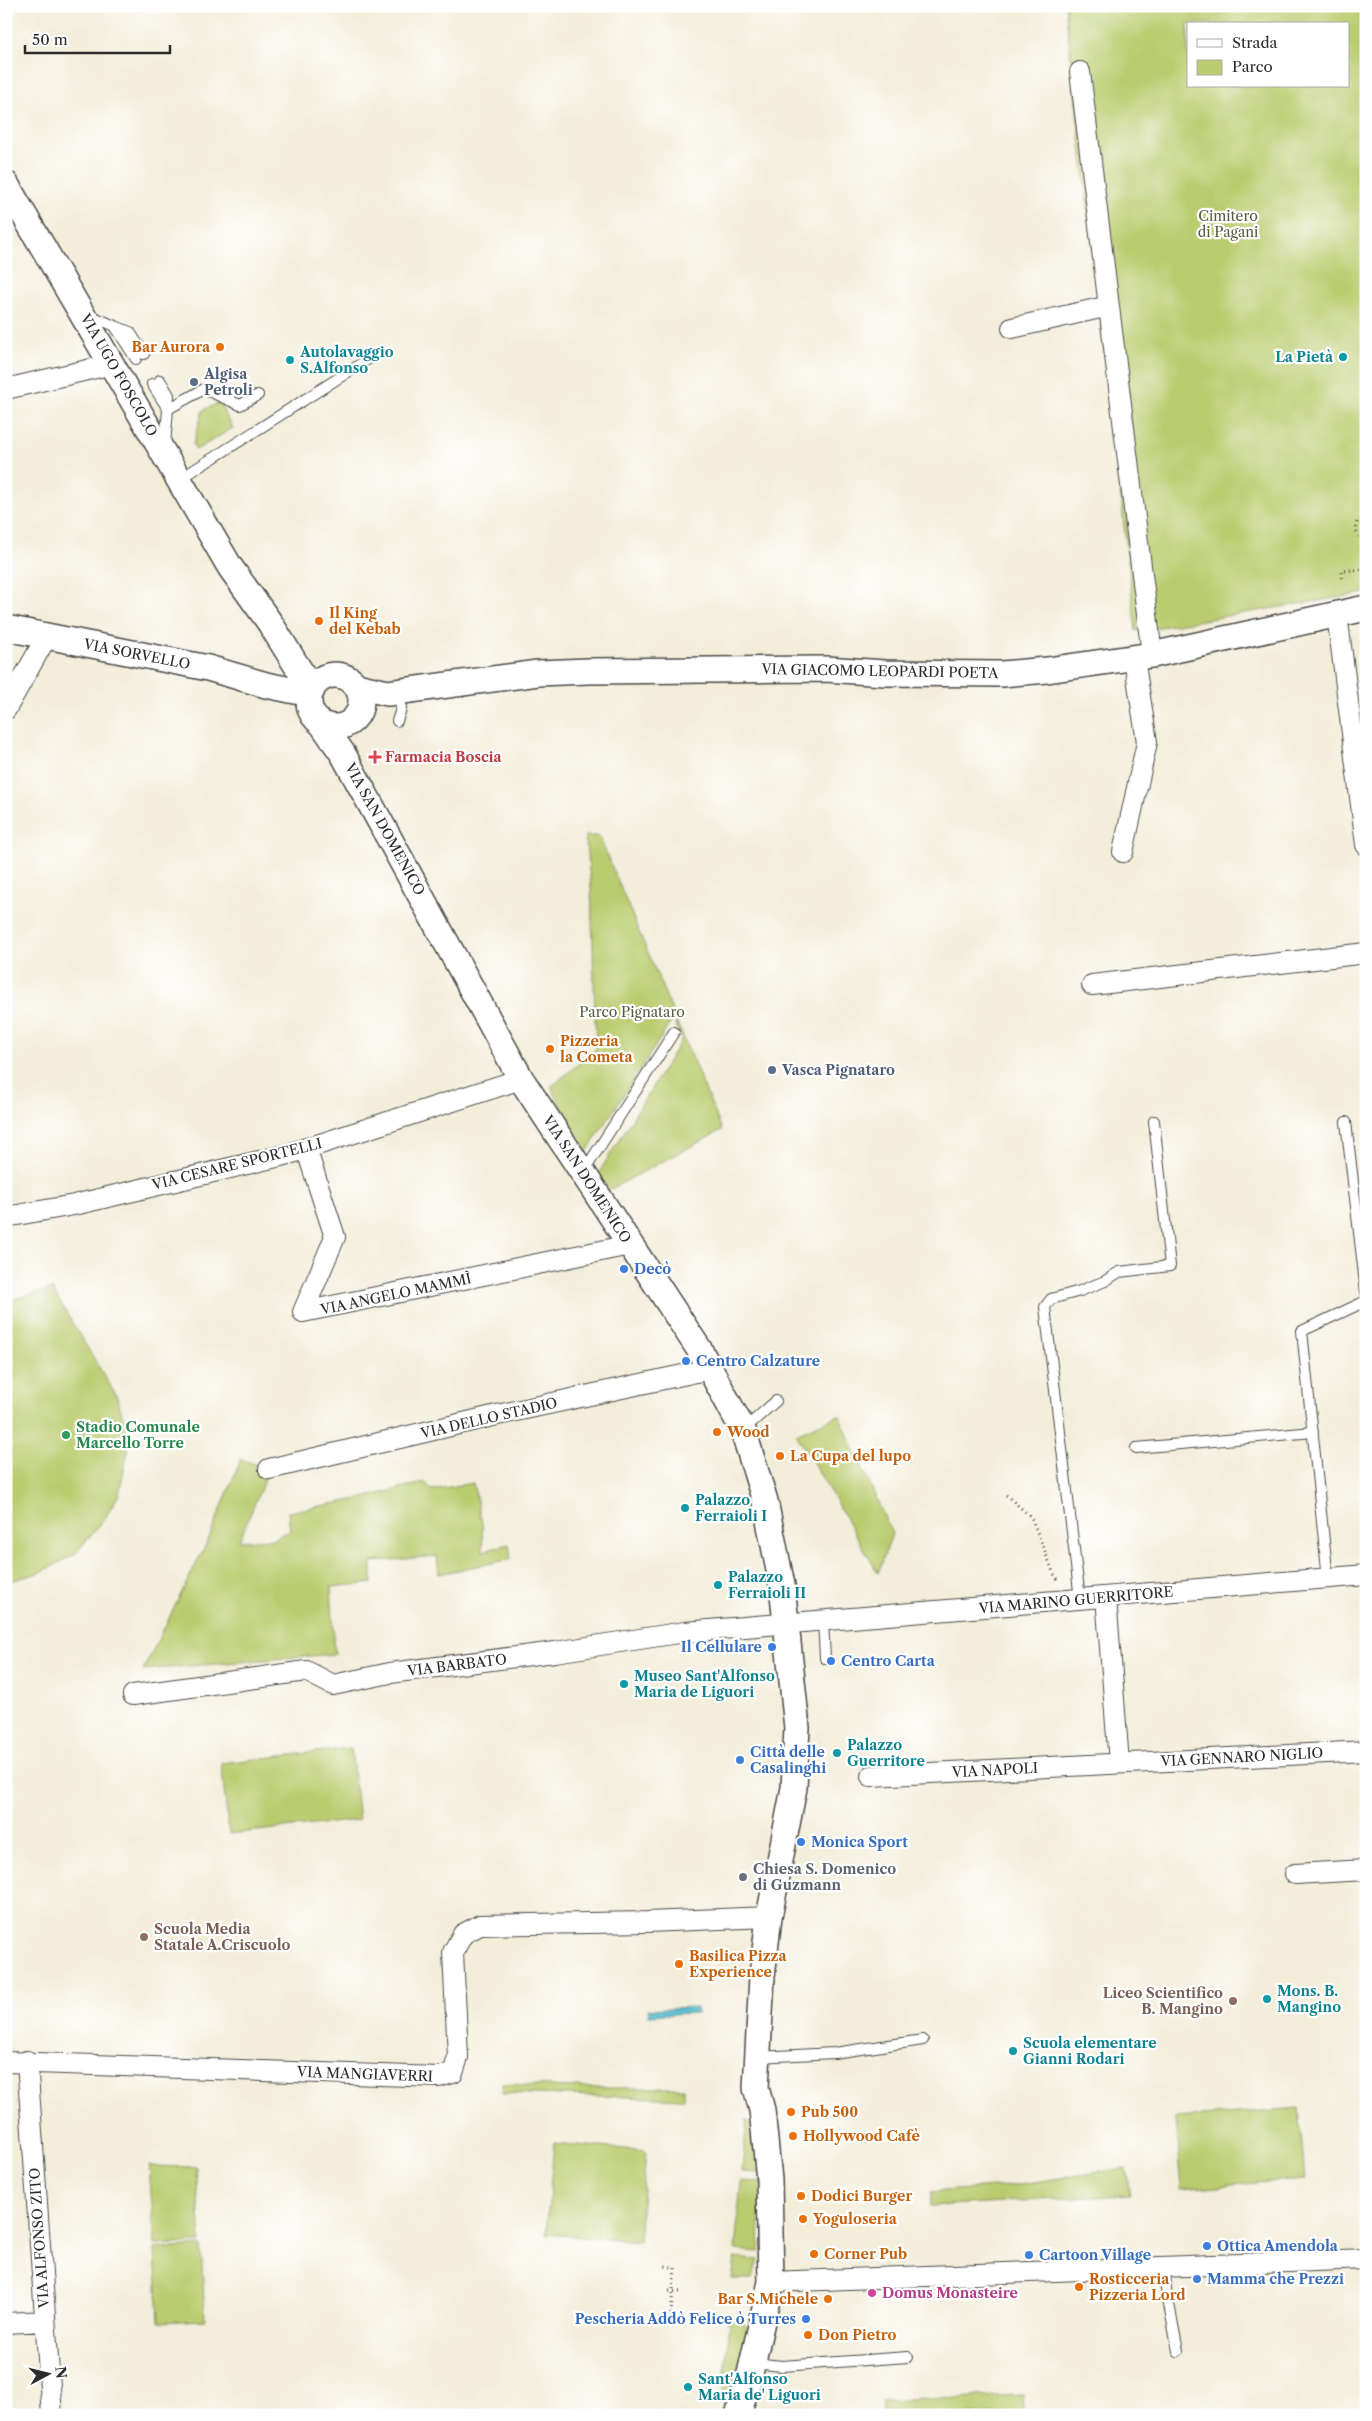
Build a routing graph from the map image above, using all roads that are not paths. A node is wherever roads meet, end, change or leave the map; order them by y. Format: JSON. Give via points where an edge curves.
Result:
{"nodes":[{"id":1,"x":1080,"y":72,"type":"dead end"},
{"id":2,"x":8,"y":189,"type":"edge"},
{"id":3,"x":1109,"y":306,"type":"junction"},
{"id":4,"x":82,"y":312,"type":"junction"},
{"id":5,"x":1012,"y":328,"type":"dead end"},
{"id":6,"x":370,"y":358,"type":"dead end"},
{"id":7,"x":131,"y":359,"type":"junction"},
{"id":8,"x":156,"y":382,"type":"dead end"},
{"id":9,"x":6,"y":389,"type":"edge"},
{"id":10,"x":258,"y":395,"type":"dead end"},
{"id":11,"x":168,"y":409,"type":"junction"},
{"id":12,"x":165,"y":454,"type":"junction"},
{"id":13,"x":180,"y":479,"type":"junction"},
{"id":14,"x":230,"y":567,"type":"joint"},
{"id":15,"x":1366,"y":608,"type":"edge"},
{"id":16,"x":1337,"y":614,"type":"junction"},
{"id":17,"x":6,"y":628,"type":"edge"},
{"id":18,"x":47,"y":636,"type":"junction"},
{"id":19,"x":1143,"y":657,"type":"junction"},
{"id":20,"x":394,"y":692,"type":"junction"},
{"id":21,"x":331,"y":702,"type":"junction"},
{"id":22,"x":6,"y":709,"type":"edge"},
{"id":23,"x":397,"y":721,"type":"dead end"},
{"id":24,"x":1366,"y":845,"type":"edge"},
{"id":25,"x":1123,"y":852,"type":"dead end"},
{"id":26,"x":1366,"y":953,"type":"edge"},
{"id":27,"x":1092,"y":985,"type":"dead end"},
{"id":28,"x":674,"y":1032,"type":"dead end"},
{"id":29,"x":521,"y":1079,"type":"junction"},
{"id":30,"x":1154,"y":1121,"type":"dead end"},
{"id":31,"x":1346,"y":1122,"type":"dead end"},
{"id":32,"x":306,"y":1148,"type":"junction"},
{"id":33,"x":584,"y":1171,"type":"junction"},
{"id":34,"x":6,"y":1217,"type":"edge"},
{"id":35,"x":630,"y":1245,"type":"junction"},
{"id":36,"x":1366,"y":1292,"type":"edge"},
{"id":37,"x":1366,"y":1301,"type":"edge"},
{"id":38,"x":710,"y":1370,"type":"junction"},
{"id":39,"x":776,"y":1401,"type":"dead end"},
{"id":40,"x":744,"y":1430,"type":"junction"},
{"id":41,"x":1313,"y":1432,"type":"junction"},
{"id":42,"x":1136,"y":1448,"type":"dead end"},
{"id":43,"x":269,"y":1469,"type":"dead end"},
{"id":44,"x":1366,"y":1575,"type":"edge"},
{"id":45,"x":1328,"y":1579,"type":"junction"},
{"id":46,"x":1106,"y":1597,"type":"junction"},
{"id":47,"x":1080,"y":1599,"type":"junction"},
{"id":48,"x":823,"y":1621,"type":"junction"},
{"id":49,"x":785,"y":1624,"type":"junction"},
{"id":50,"x":824,"y":1658,"type":"dead end"},
{"id":51,"x":133,"y":1695,"type":"dead end"},
{"id":52,"x":1366,"y":1751,"type":"edge"},
{"id":53,"x":1119,"y":1763,"type":"junction"},
{"id":54,"x":871,"y":1776,"type":"dead end"},
{"id":55,"x":1366,"y":1870,"type":"edge"},
{"id":56,"x":1296,"y":1874,"type":"dead end"},
{"id":57,"x":769,"y":1917,"type":"junction"},
{"id":58,"x":923,"y":2040,"type":"dead end"},
{"id":59,"x":758,"y":2057,"type":"junction"},
{"id":60,"x":27,"y":2061,"type":"junction"},
{"id":61,"x":6,"y":2062,"type":"edge"},
{"id":62,"x":1366,"y":2259,"type":"edge"},
{"id":63,"x":1165,"y":2267,"type":"junction"},
{"id":64,"x":771,"y":2282,"type":"junction"},
{"id":65,"x":45,"y":2321,"type":"junction"},
{"id":66,"x":6,"y":2323,"type":"edge"},
{"id":67,"x":1178,"y":2351,"type":"dead end"},
{"id":68,"x":908,"y":2357,"type":"dead end"},
{"id":69,"x":752,"y":2362,"type":"junction"},
{"id":70,"x":52,"y":2415,"type":"edge"},
{"id":71,"x":738,"y":2415,"type":"edge"}],
"edges":[{"from":1,"to":3,"type":"street"},
{"from":2,"to":4,"type":"street","name":"VIA UGO FOSCOLO"},
{"from":3,"to":5,"type":"street"},
{"from":3,"to":19,"type":"street"},
{"from":4,"to":7,"type":"street","name":"VIA UGO FOSCOLO"},
{"from":4,"to":7,"type":"lane","via":[[130,332]]},
{"from":6,"to":13,"type":"lane"},
{"from":7,"to":9,"type":"street"},
{"from":7,"to":12,"type":"street","name":"VIA UGO FOSCOLO"},
{"from":8,"to":11,"type":"lane"},
{"from":10,"to":11,"type":"lane","via":[[240,405],[204,389]]},
{"from":11,"to":12,"type":"lane"},
{"from":12,"to":13,"type":"street","name":"VIA UGO FOSCOLO"},
{"from":13,"to":14,"type":"street","name":"VIA UGO FOSCOLO"},
{"from":14,"to":21,"type":"street","name":"VIA SAN DOMENICO"},
{"from":15,"to":16,"type":"street","name":"VIA GIACOMO LEOPARDI POETA"},
{"from":16,"to":19,"type":"street","name":"VIA GIACOMO LEOPARDI POETA"},
{"from":16,"to":24,"type":"street"},
{"from":17,"to":18,"type":"street","name":"VIA SORVELLO"},
{"from":18,"to":21,"type":"street","name":"VIA SORVELLO","via":[[208,668]]},
{"from":18,"to":22,"type":"street"},
{"from":19,"to":20,"type":"street","name":"VIA GIACOMO LEOPARDI POETA","via":[[1002,674],[777,668],[538,673]]},
{"from":19,"to":25,"type":"street","via":[[1147,742]]},
{"from":20,"to":21,"type":"street"},
{"from":20,"to":23,"type":"lane","via":[[401,709]]},
{"from":21,"to":29,"type":"street","name":"VIA SAN DOMENICO","via":[[343,754]]},
{"from":26,"to":27,"type":"street"},
{"from":28,"to":33,"type":"lane"},
{"from":29,"to":32,"type":"street","name":"VIA CESARE SPORTELLI"},
{"from":29,"to":33,"type":"street","name":"VIA SAN DOMENICO"},
{"from":30,"to":47,"type":"lane","via":[[1170,1266],[1119,1272],[1080,1291],[1051,1299],[1045,1307]]},
{"from":31,"to":36,"type":"lane"},
{"from":32,"to":34,"type":"street","name":"VIA CESARE SPORTELLI","via":[[74,1205]]},
{"from":32,"to":35,"type":"street","name":"VIA ANGELO MAMMÌ","via":[[335,1237],[303,1312]]},
{"from":33,"to":35,"type":"street","name":"VIA SAN DOMENICO"},
{"from":35,"to":38,"type":"street","name":"VIA SAN DOMENICO","via":[[686,1327]]},
{"from":37,"to":41,"type":"lane","via":[[1302,1331]]},
{"from":38,"to":40,"type":"street","name":"VIA SAN DOMENICO"},
{"from":38,"to":43,"type":"street","name":"VIA DELLO STADIO","via":[[497,1415]]},
{"from":39,"to":40,"type":"lane"},
{"from":40,"to":49,"type":"street","name":"VIA SAN DOMENICO","via":[[765,1501],[782,1585]]},
{"from":41,"to":42,"type":"lane"},
{"from":41,"to":45,"type":"lane"},
{"from":44,"to":45,"type":"street","name":"VIA MARINO GUERRITORE"},
{"from":45,"to":46,"type":"street","name":"VIA MARINO GUERRITORE"},
{"from":46,"to":47,"type":"street","name":"VIA MARINO GUERRITORE"},
{"from":46,"to":53,"type":"street"},
{"from":47,"to":48,"type":"street","name":"VIA MARINO GUERRITORE"},
{"from":48,"to":49,"type":"street","name":"VIA MARINO GUERRITORE"},
{"from":48,"to":50,"type":"lane"},
{"from":49,"to":51,"type":"street","name":"VIA BARBATO","via":[[686,1632],[390,1673],[333,1685],[306,1671]]},
{"from":49,"to":57,"type":"street","name":"VIA SAN DOMENICO","via":[[797,1728],[794,1780]]},
{"from":52,"to":53,"type":"street","name":"VIA GENNARO NIGLIO"},
{"from":53,"to":54,"type":"street","name":"VIA NAPOLI"},
{"from":55,"to":56,"type":"street"},
{"from":57,"to":59,"type":"street","name":"VIA SAN DOMENICO"},
{"from":57,"to":60,"type":"street","name":"VIA MANGIAVERRI","via":[[480,1925],[463,1934],[453,1952],[458,2057],[453,2073],[440,2077]]},
{"from":58,"to":59,"type":"lane","via":[[834,2052]]},
{"from":59,"to":64,"type":"street","name":"VIA SAN DOMENICO","via":[[756,2088],[762,2110],[769,2180]]},
{"from":60,"to":61,"type":"street","name":"VIA MANGIAVERRI"},
{"from":60,"to":65,"type":"street","name":"VIA ALFONSO ZITO"},
{"from":62,"to":63,"type":"street"},
{"from":63,"to":64,"type":"street"},
{"from":63,"to":67,"type":"lane"},
{"from":64,"to":69,"type":"street","name":"VIA SAN DOMENICO"},
{"from":65,"to":66,"type":"street"},
{"from":65,"to":70,"type":"street","name":"VIA ALFONSO ZITO"},
{"from":68,"to":69,"type":"lane","via":[[782,2366]]},
{"from":69,"to":71,"type":"street","name":"VIA SAN DOMENICO"}]}
